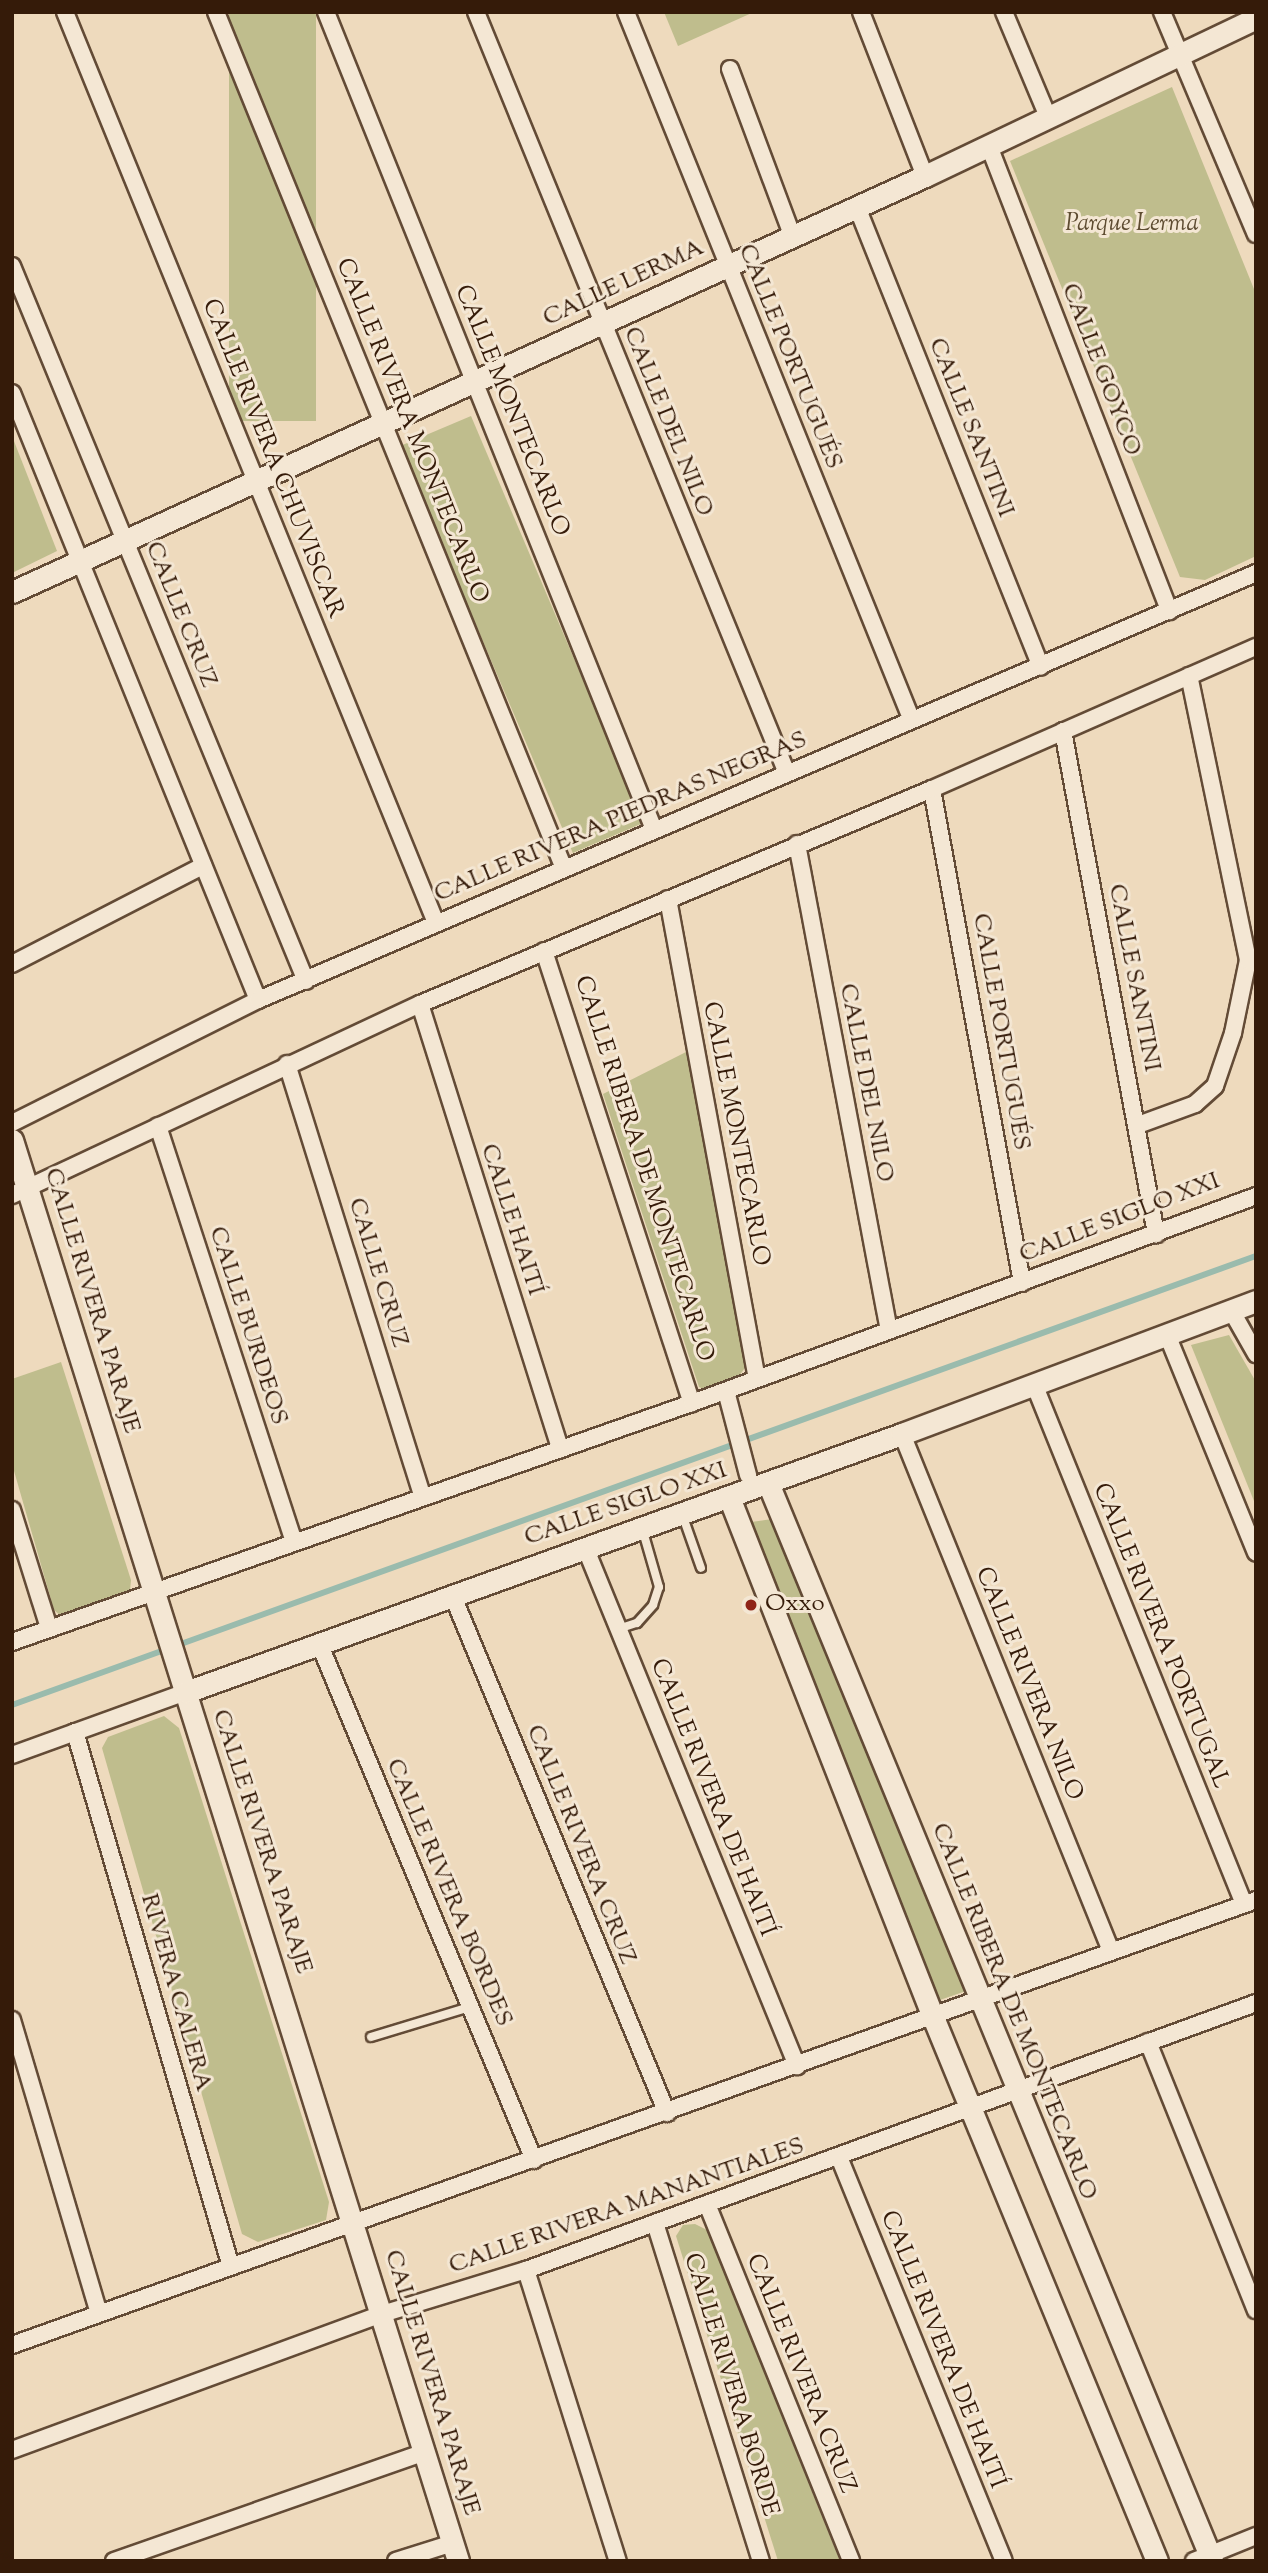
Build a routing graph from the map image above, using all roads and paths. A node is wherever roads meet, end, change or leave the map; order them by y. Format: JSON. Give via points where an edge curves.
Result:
{"nodes":[{"id":1,"x":65,"y":12,"type":"edge"},
{"id":2,"x":216,"y":12,"type":"edge"},
{"id":3,"x":326,"y":12,"type":"edge"},
{"id":4,"x":476,"y":12,"type":"edge"},
{"id":5,"x":626,"y":12,"type":"edge"},
{"id":6,"x":861,"y":12,"type":"edge"},
{"id":7,"x":1004,"y":12,"type":"edge"},
{"id":8,"x":1162,"y":12,"type":"edge"},
{"id":9,"x":1256,"y":18,"type":"edge"},
{"id":10,"x":1181,"y":55,"type":"junction"},
{"id":11,"x":730,"y":69,"type":"dead end"},
{"id":12,"x":1049,"y":119,"type":"junction"},
{"id":13,"x":989,"y":146,"type":"junction"},
{"id":14,"x":926,"y":176,"type":"junction"},
{"id":15,"x":857,"y":206,"type":"junction"},
{"id":16,"x":1256,"y":234,"type":"edge"},
{"id":17,"x":792,"y":235,"type":"junction"},
{"id":18,"x":12,"y":266,"type":"edge"},
{"id":19,"x":727,"y":266,"type":"junction"},
{"id":20,"x":602,"y":324,"type":"junction"},
{"id":21,"x":475,"y":381,"type":"junction"},
{"id":22,"x":12,"y":393,"type":"edge"},
{"id":23,"x":383,"y":422,"type":"junction"},
{"id":24,"x":257,"y":479,"type":"junction"},
{"id":25,"x":124,"y":539,"type":"junction"},
{"id":26,"x":82,"y":559,"type":"junction"},
{"id":27,"x":1256,"y":573,"type":"edge"},
{"id":28,"x":12,"y":593,"type":"edge"},
{"id":29,"x":1169,"y":611,"type":"junction"},
{"id":30,"x":1256,"y":647,"type":"edge"},
{"id":31,"x":1041,"y":666,"type":"junction"},
{"id":32,"x":1189,"y":676,"type":"junction"},
{"id":33,"x":911,"y":718,"type":"junction"},
{"id":34,"x":1063,"y":731,"type":"junction"},
{"id":35,"x":786,"y":771,"type":"junction"},
{"id":36,"x":932,"y":789,"type":"junction"},
{"id":37,"x":653,"y":827,"type":"junction"},
{"id":38,"x":797,"y":844,"type":"junction"},
{"id":39,"x":203,"y":866,"type":"junction"},
{"id":40,"x":563,"y":866,"type":"junction"},
{"id":41,"x":668,"y":899,"type":"junction"},
{"id":42,"x":436,"y":923,"type":"junction"},
{"id":43,"x":544,"y":951,"type":"junction"},
{"id":44,"x":12,"y":964,"type":"edge"},
{"id":45,"x":306,"y":981,"type":"junction"},
{"id":46,"x":258,"y":1000,"type":"junction"},
{"id":47,"x":419,"y":1004,"type":"junction"},
{"id":48,"x":287,"y":1064,"type":"junction"},
{"id":49,"x":12,"y":1123,"type":"edge"},
{"id":50,"x":1138,"y":1125,"type":"junction"},
{"id":51,"x":158,"y":1126,"type":"junction"},
{"id":52,"x":12,"y":1140,"type":"edge"},
{"id":53,"x":20,"y":1192,"type":"edge"},
{"id":54,"x":1256,"y":1195,"type":"edge"},
{"id":55,"x":1156,"y":1234,"type":"junction"},
{"id":56,"x":1022,"y":1283,"type":"junction"},
{"id":57,"x":1256,"y":1301,"type":"edge"},
{"id":58,"x":1231,"y":1310,"type":"junction"},
{"id":59,"x":888,"y":1330,"type":"junction"},
{"id":60,"x":1168,"y":1337,"type":"junction"},
{"id":61,"x":1256,"y":1354,"type":"edge"},
{"id":62,"x":757,"y":1377,"type":"junction"},
{"id":63,"x":1034,"y":1384,"type":"junction"},
{"id":64,"x":726,"y":1391,"type":"junction"},
{"id":65,"x":692,"y":1403,"type":"junction"},
{"id":66,"x":902,"y":1434,"type":"junction"},
{"id":67,"x":560,"y":1449,"type":"junction"},
{"id":68,"x":754,"y":1476,"type":"junction"},
{"id":69,"x":423,"y":1497,"type":"junction"},
{"id":70,"x":729,"y":1497,"type":"junction"},
{"id":71,"x":12,"y":1510,"type":"edge"},
{"id":72,"x":682,"y":1514,"type":"junction"},
{"id":73,"x":642,"y":1528,"type":"junction"},
{"id":74,"x":293,"y":1540,"type":"junction"},
{"id":75,"x":585,"y":1548,"type":"junction"},
{"id":76,"x":1256,"y":1553,"type":"edge"},
{"id":77,"x":701,"y":1569,"type":"dead end"},
{"id":78,"x":153,"y":1589,"type":"junction"},
{"id":79,"x":452,"y":1594,"type":"junction"},
{"id":80,"x":49,"y":1628,"type":"junction"},
{"id":81,"x":618,"y":1629,"type":"junction"},
{"id":82,"x":12,"y":1642,"type":"edge"},
{"id":83,"x":319,"y":1643,"type":"junction"},
{"id":84,"x":186,"y":1692,"type":"junction"},
{"id":85,"x":75,"y":1732,"type":"junction"},
{"id":86,"x":12,"y":1755,"type":"edge"},
{"id":87,"x":1250,"y":1902,"type":"edge"},
{"id":88,"x":1111,"y":1951,"type":"junction"},
{"id":89,"x":980,"y":1999,"type":"junction"},
{"id":90,"x":1256,"y":2003,"type":"edge"},
{"id":91,"x":470,"y":2007,"type":"junction"},
{"id":92,"x":933,"y":2017,"type":"junction"},
{"id":93,"x":12,"y":2020,"type":"edge"},
{"id":94,"x":371,"y":2037,"type":"dead end"},
{"id":95,"x":1148,"y":2042,"type":"junction"},
{"id":96,"x":797,"y":2066,"type":"junction"},
{"id":97,"x":1016,"y":2090,"type":"junction"},
{"id":98,"x":972,"y":2108,"type":"junction"},
{"id":99,"x":667,"y":2113,"type":"junction"},
{"id":100,"x":839,"y":2157,"type":"junction"},
{"id":101,"x":534,"y":2161,"type":"junction"},
{"id":102,"x":707,"y":2204,"type":"junction"},
{"id":103,"x":354,"y":2223,"type":"junction"},
{"id":104,"x":655,"y":2223,"type":"junction"},
{"id":105,"x":231,"y":2267,"type":"junction"},
{"id":106,"x":526,"y":2270,"type":"junction"},
{"id":107,"x":1256,"y":2310,"type":"edge"},
{"id":108,"x":99,"y":2313,"type":"junction"},
{"id":109,"x":382,"y":2314,"type":"junction"},
{"id":110,"x":12,"y":2346,"type":"edge"},
{"id":111,"x":12,"y":2450,"type":"edge"},
{"id":112,"x":423,"y":2453,"type":"junction"},
{"id":113,"x":1256,"y":2536,"type":"edge"},
{"id":114,"x":455,"y":2552,"type":"edge"},
{"id":115,"x":1205,"y":2559,"type":"edge"},
{"id":116,"x":114,"y":2561,"type":"edge"},
{"id":117,"x":396,"y":2561,"type":"edge"},
{"id":118,"x":618,"y":2561,"type":"edge"},
{"id":119,"x":761,"y":2561,"type":"edge"},
{"id":120,"x":851,"y":2561,"type":"edge"},
{"id":121,"x":1004,"y":2561,"type":"edge"},
{"id":122,"x":1157,"y":2561,"type":"edge"}],
"edges":[{"from":1,"to":24,"type":"street","name":"CALLE RIVERA CHUVISCAR"},
{"from":2,"to":23,"type":"street","name":"CALLE RIVERA MONTECARLO"},
{"from":3,"to":21,"type":"street","name":"CALLE MONTECARLO"},
{"from":4,"to":20,"type":"street","name":"CALLE DEL NILO"},
{"from":5,"to":19,"type":"street","name":"CALLE PORTUGUÉS"},
{"from":6,"to":14,"type":"street"},
{"from":7,"to":12,"type":"street"},
{"from":8,"to":10,"type":"street"},
{"from":9,"to":10,"type":"street","name":"CALLE LERMA"},
{"from":10,"to":12,"type":"street","name":"CALLE LERMA"},
{"from":10,"to":16,"type":"street"},
{"from":11,"to":17,"type":"street"},
{"from":12,"to":13,"type":"street","name":"CALLE LERMA"},
{"from":13,"to":14,"type":"street","name":"CALLE LERMA"},
{"from":13,"to":29,"type":"street","name":"CALLE GOYCO"},
{"from":14,"to":15,"type":"street","name":"CALLE LERMA"},
{"from":15,"to":17,"type":"street","name":"CALLE LERMA"},
{"from":15,"to":31,"type":"street","name":"CALLE SANTINI"},
{"from":17,"to":19,"type":"street","name":"CALLE LERMA"},
{"from":18,"to":25,"type":"street","name":"CALLE CRUZ"},
{"from":19,"to":20,"type":"street","name":"CALLE LERMA"},
{"from":19,"to":33,"type":"street","name":"CALLE PORTUGUÉS"},
{"from":20,"to":21,"type":"street","name":"CALLE LERMA"},
{"from":20,"to":35,"type":"street","name":"CALLE DEL NILO"},
{"from":21,"to":23,"type":"street","name":"CALLE LERMA"},
{"from":21,"to":37,"type":"street","name":"CALLE MONTECARLO"},
{"from":22,"to":26,"type":"street"},
{"from":23,"to":24,"type":"street","name":"CALLE LERMA"},
{"from":23,"to":40,"type":"street","name":"CALLE RIVERA MONTECARLO"},
{"from":24,"to":25,"type":"street","name":"CALLE LERMA"},
{"from":24,"to":42,"type":"street","name":"CALLE RIVERA CHUVISCAR"},
{"from":25,"to":26,"type":"street","name":"CALLE LERMA"},
{"from":25,"to":45,"type":"street","name":"CALLE CRUZ"},
{"from":26,"to":28,"type":"street","name":"CALLE LERMA"},
{"from":26,"to":39,"type":"street"},
{"from":27,"to":29,"type":"street","name":"CALLE RIVERA PIEDRAS NEGRAS"},
{"from":29,"to":31,"type":"street","name":"CALLE RIVERA PIEDRAS NEGRAS"},
{"from":30,"to":32,"type":"street"},
{"from":31,"to":33,"type":"street","name":"CALLE RIVERA PIEDRAS NEGRAS"},
{"from":32,"to":34,"type":"street"},
{"from":32,"to":50,"type":"street","via":[[1248,960],[1238,1012],[1215,1086],[1195,1104]]},
{"from":33,"to":35,"type":"street","name":"CALLE RIVERA PIEDRAS NEGRAS"},
{"from":34,"to":36,"type":"street"},
{"from":34,"to":50,"type":"street","name":"CALLE SANTINI"},
{"from":35,"to":37,"type":"street","name":"CALLE RIVERA PIEDRAS NEGRAS"},
{"from":36,"to":38,"type":"street"},
{"from":36,"to":56,"type":"street","name":"CALLE PORTUGUÉS"},
{"from":37,"to":40,"type":"street","name":"CALLE RIVERA PIEDRAS NEGRAS"},
{"from":38,"to":41,"type":"street"},
{"from":38,"to":59,"type":"street","name":"CALLE DEL NILO"},
{"from":39,"to":44,"type":"street"},
{"from":39,"to":46,"type":"street"},
{"from":40,"to":42,"type":"street","name":"CALLE RIVERA PIEDRAS NEGRAS"},
{"from":41,"to":43,"type":"street"},
{"from":41,"to":62,"type":"street","name":"CALLE MONTECARLO"},
{"from":42,"to":45,"type":"street","name":"CALLE RIVERA PIEDRAS NEGRAS"},
{"from":43,"to":47,"type":"street"},
{"from":43,"to":65,"type":"street","name":"CALLE RIBERA DE MONTECARLO"},
{"from":45,"to":46,"type":"street","name":"CALLE RIVERA PIEDRAS NEGRAS"},
{"from":46,"to":49,"type":"street","name":"CALLE RIVERA PIEDRAS NEGRAS"},
{"from":47,"to":48,"type":"street"},
{"from":47,"to":67,"type":"street","name":"CALLE HAITÍ"},
{"from":48,"to":51,"type":"street"},
{"from":48,"to":69,"type":"street","name":"CALLE CRUZ"},
{"from":50,"to":55,"type":"street","name":"CALLE SANTINI"},
{"from":51,"to":53,"type":"street"},
{"from":51,"to":74,"type":"street","name":"CALLE BURDEOS"},
{"from":52,"to":53,"type":"street","name":"CALLE RIVERA PARAJE"},
{"from":53,"to":78,"type":"street","name":"CALLE RIVERA PARAJE"},
{"from":54,"to":55,"type":"street","name":"CALLE SIGLO XXI"},
{"from":55,"to":56,"type":"street","name":"CALLE SIGLO XXI"},
{"from":56,"to":59,"type":"street","name":"CALLE SIGLO XXI"},
{"from":57,"to":58,"type":"street","name":"CALLE SIGLO XXI"},
{"from":58,"to":60,"type":"street","name":"CALLE SIGLO XXI"},
{"from":58,"to":61,"type":"street"},
{"from":59,"to":62,"type":"street","name":"CALLE SIGLO XXI"},
{"from":60,"to":63,"type":"street","name":"CALLE SIGLO XXI"},
{"from":60,"to":76,"type":"street"},
{"from":62,"to":64,"type":"street","name":"CALLE SIGLO XXI"},
{"from":63,"to":66,"type":"street","name":"CALLE SIGLO XXI"},
{"from":63,"to":87,"type":"street","name":"CALLE RIVERA PORTUGAL"},
{"from":64,"to":65,"type":"street","name":"CALLE SIGLO XXI"},
{"from":64,"to":68,"type":"street"},
{"from":65,"to":67,"type":"street","name":"CALLE SIGLO XXI"},
{"from":66,"to":68,"type":"street","name":"CALLE SIGLO XXI"},
{"from":66,"to":88,"type":"street","name":"CALLE RIVERA NILO"},
{"from":67,"to":69,"type":"street","name":"CALLE SIGLO XXI"},
{"from":68,"to":70,"type":"street","name":"CALLE SIGLO XXI"},
{"from":68,"to":89,"type":"street","name":"CALLE RIBERA DE MONTECARLO"},
{"from":69,"to":74,"type":"street","name":"CALLE SIGLO XXI"},
{"from":70,"to":72,"type":"street","name":"CALLE SIGLO XXI"},
{"from":70,"to":92,"type":"street"},
{"from":71,"to":80,"type":"street"},
{"from":72,"to":73,"type":"street","name":"CALLE SIGLO XXI"},
{"from":72,"to":77,"type":"lane"},
{"from":73,"to":75,"type":"street","name":"CALLE SIGLO XXI"},
{"from":73,"to":81,"type":"lane","via":[[659,1587],[653,1605],[637,1623]]},
{"from":74,"to":78,"type":"street","name":"CALLE SIGLO XXI"},
{"from":75,"to":79,"type":"street","name":"CALLE SIGLO XXI"},
{"from":75,"to":81,"type":"street","name":"CALLE RIVERA DE HAITÍ"},
{"from":78,"to":80,"type":"street","name":"CALLE SIGLO XXI"},
{"from":78,"to":84,"type":"street","name":"CALLE RIVERA PARAJE"},
{"from":79,"to":83,"type":"street","name":"CALLE SIGLO XXI"},
{"from":79,"to":99,"type":"street","name":"CALLE RIVERA CRUZ"},
{"from":80,"to":82,"type":"street","name":"CALLE SIGLO XXI"},
{"from":81,"to":96,"type":"street","name":"CALLE RIVERA DE HAITÍ"},
{"from":83,"to":84,"type":"street","name":"CALLE SIGLO XXI"},
{"from":83,"to":91,"type":"street","name":"CALLE RIVERA BORDES"},
{"from":84,"to":85,"type":"street","name":"CALLE SIGLO XXI"},
{"from":84,"to":103,"type":"street","name":"CALLE RIVERA PARAJE"},
{"from":85,"to":86,"type":"street","name":"CALLE SIGLO XXI"},
{"from":85,"to":105,"type":"street","name":"RIVERA CALERA"},
{"from":87,"to":88,"type":"street"},
{"from":88,"to":89,"type":"street"},
{"from":89,"to":92,"type":"street"},
{"from":89,"to":97,"type":"street","name":"CALLE RIBERA DE MONTECARLO"},
{"from":90,"to":95,"type":"street","name":"CALLE RIVERA MANANTIALES"},
{"from":91,"to":94,"type":"lane"},
{"from":91,"to":101,"type":"street","name":"CALLE RIVERA BORDES"},
{"from":92,"to":96,"type":"street"},
{"from":92,"to":98,"type":"street"},
{"from":93,"to":108,"type":"street"},
{"from":95,"to":97,"type":"street","name":"CALLE RIVERA MANANTIALES"},
{"from":95,"to":107,"type":"street"},
{"from":96,"to":99,"type":"street"},
{"from":97,"to":98,"type":"street","name":"CALLE RIVERA MANANTIALES"},
{"from":97,"to":115,"type":"street","name":"CALLE RIBERA DE MONTECARLO"},
{"from":98,"to":100,"type":"street","name":"CALLE RIVERA MANANTIALES"},
{"from":98,"to":122,"type":"street"},
{"from":99,"to":101,"type":"street"},
{"from":100,"to":102,"type":"street","name":"CALLE RIVERA MANANTIALES"},
{"from":100,"to":121,"type":"street","name":"CALLE RIVERA DE HAITÍ"},
{"from":101,"to":103,"type":"street"},
{"from":102,"to":104,"type":"street","name":"CALLE RIVERA MANANTIALES"},
{"from":102,"to":120,"type":"street","name":"CALLE RIVERA CRUZ"},
{"from":103,"to":105,"type":"street"},
{"from":103,"to":109,"type":"street","name":"CALLE RIVERA PARAJE"},
{"from":104,"to":106,"type":"street","name":"CALLE RIVERA MANANTIALES"},
{"from":104,"to":119,"type":"street","name":"CALLE RIVERA BORDE"},
{"from":105,"to":108,"type":"street"},
{"from":106,"to":109,"type":"street","name":"CALLE RIVERA MANANTIALES"},
{"from":106,"to":118,"type":"street"},
{"from":108,"to":110,"type":"street"},
{"from":109,"to":111,"type":"street","name":"CALLE RIVERA MANANTIALES"},
{"from":109,"to":112,"type":"street","name":"CALLE RIVERA PARAJE"},
{"from":112,"to":114,"type":"street","name":"CALLE RIVERA PARAJE"},
{"from":112,"to":116,"type":"street"},
{"from":113,"to":115,"type":"street"},
{"from":114,"to":117,"type":"street"}]}
